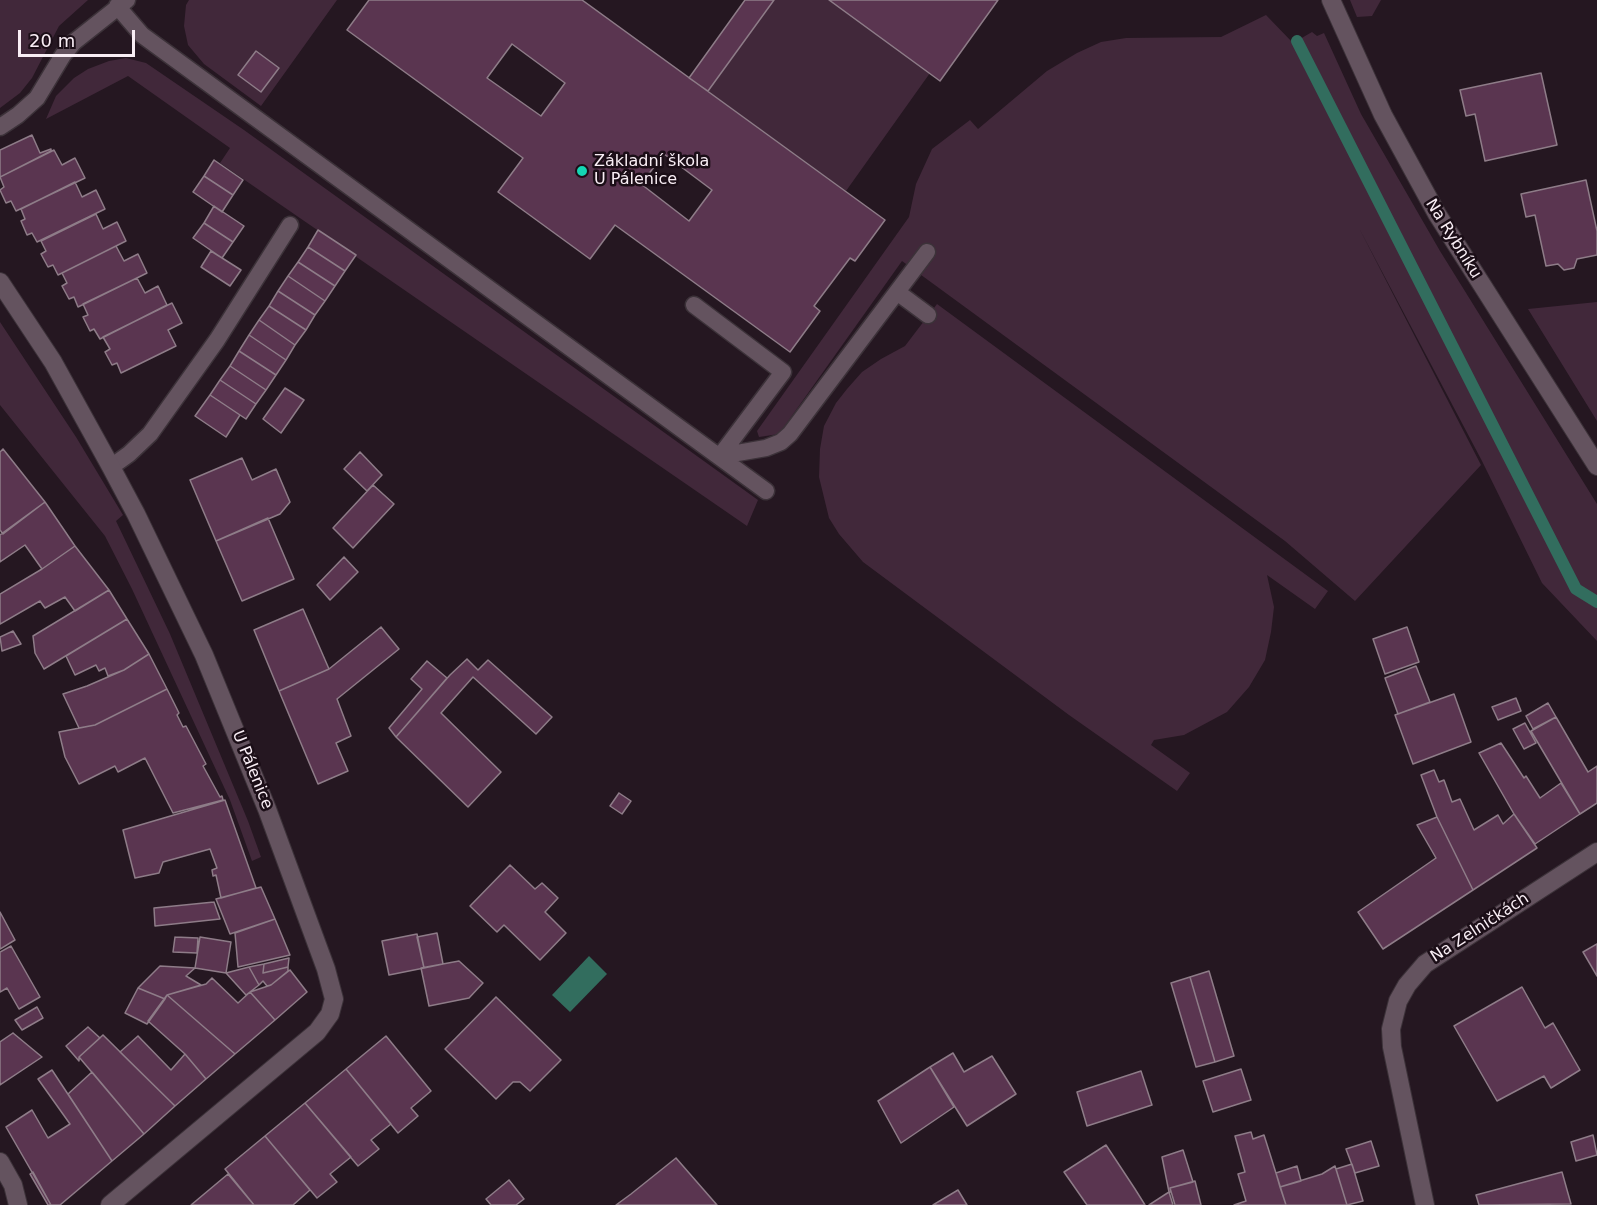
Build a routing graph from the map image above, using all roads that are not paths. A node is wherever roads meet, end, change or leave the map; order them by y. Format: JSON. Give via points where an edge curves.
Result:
{"nodes":[{"id":1,"x":1331,"y":0,"type":"edge"},
{"id":2,"x":122,"y":3,"type":"edge"},
{"id":3,"x":0,"y":127,"type":"edge"},
{"id":4,"x":290,"y":225,"type":"dead end"},
{"id":5,"x":927,"y":252,"type":"dead end"},
{"id":6,"x":0,"y":282,"type":"edge"},
{"id":7,"x":897,"y":292,"type":"junction"},
{"id":8,"x":694,"y":305,"type":"dead end"},
{"id":9,"x":928,"y":315,"type":"dead end"},
{"id":10,"x":720,"y":456,"type":"junction"},
{"id":11,"x":1597,"y":466,"type":"edge"},
{"id":12,"x":111,"y":467,"type":"junction"},
{"id":13,"x":766,"y":491,"type":"dead end"},
{"id":14,"x":1597,"y":852,"type":"edge"},
{"id":15,"x":0,"y":1162,"type":"edge"},
{"id":16,"x":18,"y":1205,"type":"edge"},
{"id":17,"x":110,"y":1205,"type":"edge"},
{"id":18,"x":1425,"y":1205,"type":"edge"}],
"edges":[{"from":1,"to":11,"type":"street","name":"Na Rybníku","via":[[1378,106],[1437,214]]},
{"from":2,"to":3,"type":"lane","via":[[74,42],[37,98]]},
{"from":2,"to":10,"type":"lane","via":[[142,35]]},
{"from":4,"to":12,"type":"lane","via":[[217,340],[150,434]]},
{"from":5,"to":7,"type":"lane"},
{"from":6,"to":12,"type":"street","name":"U Pálenice","via":[[53,362]]},
{"from":7,"to":9,"type":"lane"},
{"from":7,"to":10,"type":"lane","via":[[790,434],[766,448]]},
{"from":8,"to":10,"type":"lane","via":[[783,372]]},
{"from":10,"to":13,"type":"lane"},
{"from":12,"to":17,"type":"street","name":"U Pálenice","via":[[194,633],[236,730],[334,999],[327,1021],[317,1032]]},
{"from":14,"to":18,"type":"street","name":"Na Zelničkách","via":[[1425,964],[1398,1001],[1391,1029],[1392,1047]]},
{"from":15,"to":16,"type":"street","via":[[13,1185]]}]}
